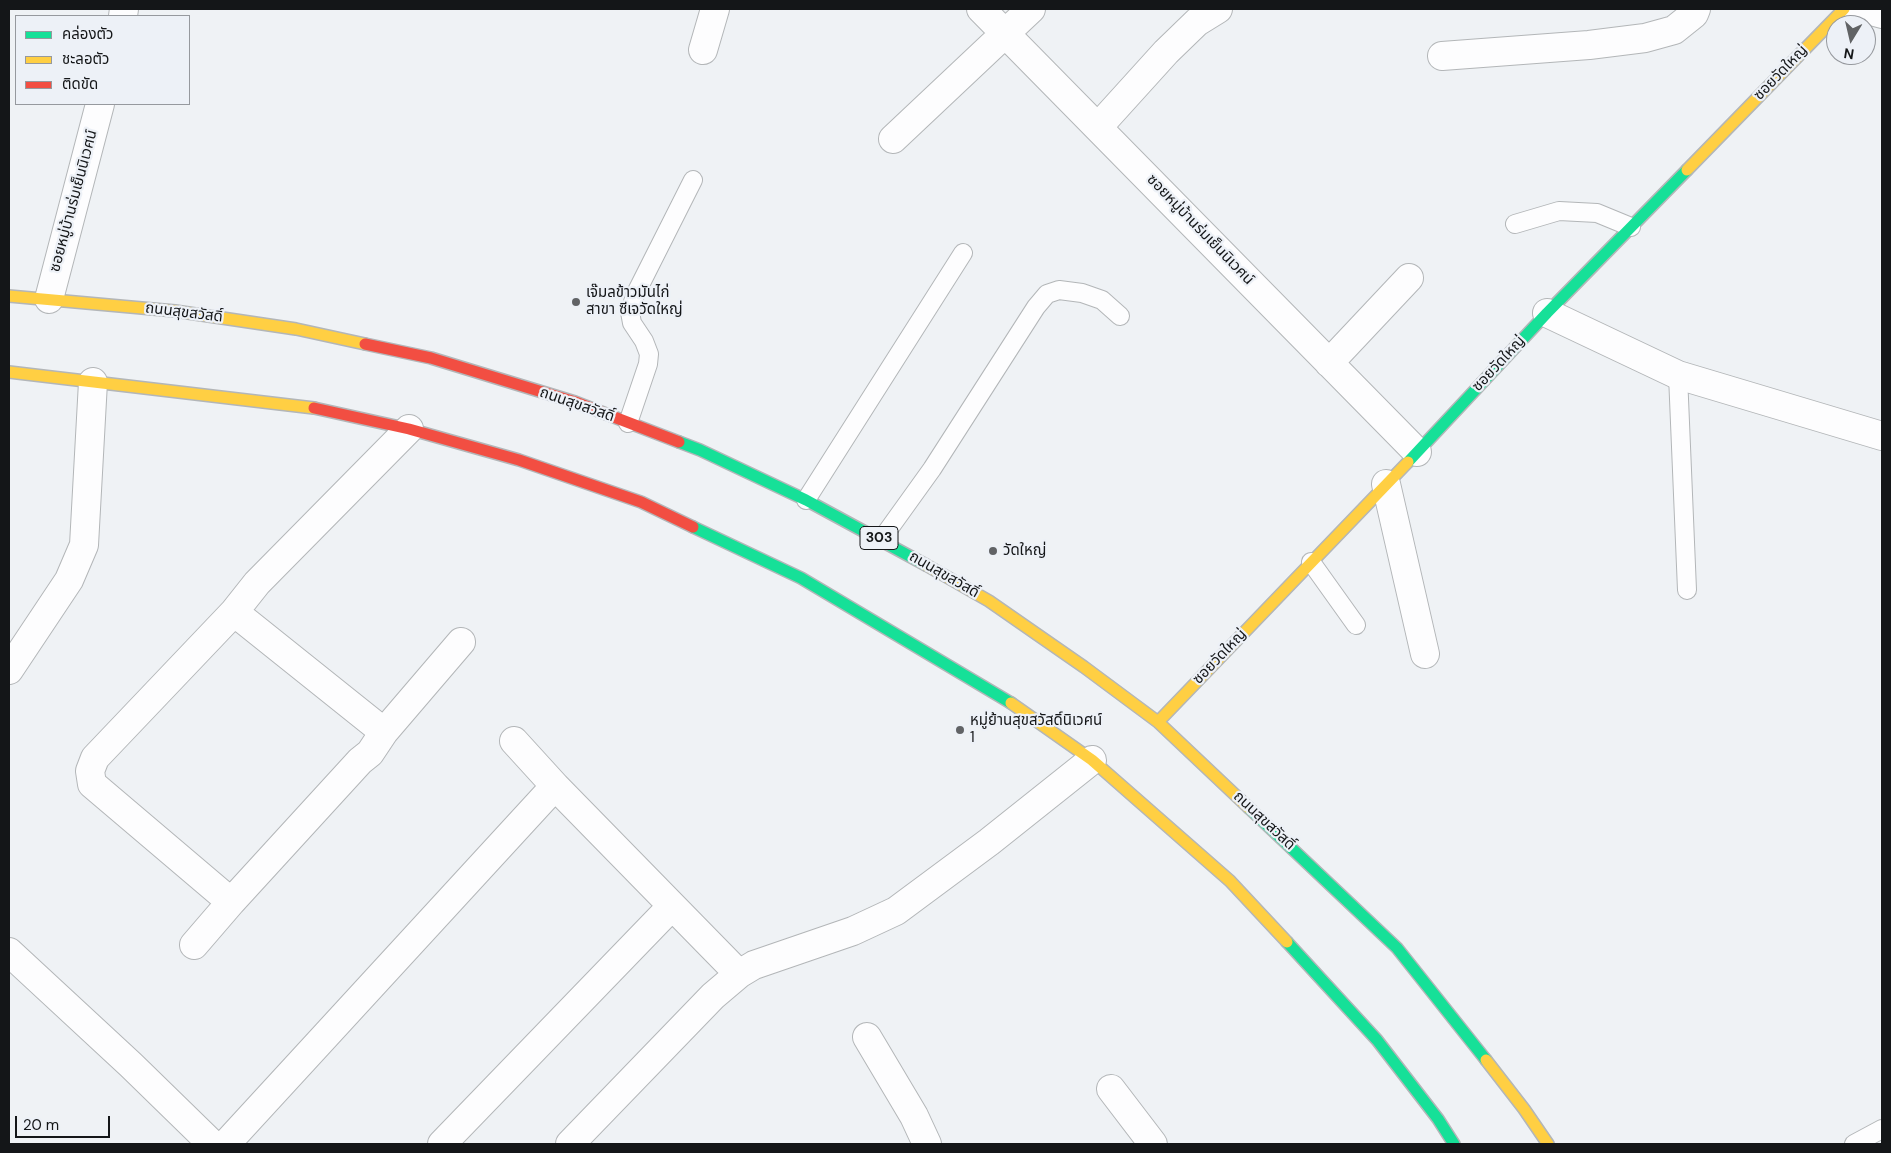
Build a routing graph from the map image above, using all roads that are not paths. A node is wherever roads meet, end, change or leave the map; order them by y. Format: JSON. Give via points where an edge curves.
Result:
{"nodes":[{"id":1,"x":715,"y":9,"type":"edge"},
{"id":2,"x":981,"y":9,"type":"edge"},
{"id":3,"x":1031,"y":9,"type":"edge"},
{"id":4,"x":1218,"y":9,"type":"edge"},
{"id":5,"x":1696,"y":9,"type":"edge"},
{"id":6,"x":1836,"y":11,"type":"edge"},
{"id":7,"x":1882,"y":19,"type":"edge"},
{"id":8,"x":1006,"y":33,"type":"junction"},
{"id":9,"x":704,"y":50,"type":"dead end"},
{"id":10,"x":1442,"y":56,"type":"dead end"},
{"id":11,"x":100,"y":105,"type":"edge"},
{"id":12,"x":1098,"y":126,"type":"junction"},
{"id":13,"x":893,"y":139,"type":"dead end"},
{"id":14,"x":693,"y":180,"type":"dead end"},
{"id":15,"x":1515,"y":224,"type":"dead end"},
{"id":16,"x":1631,"y":227,"type":"junction"},
{"id":17,"x":963,"y":253,"type":"dead end"},
{"id":18,"x":1409,"y":278,"type":"dead end"},
{"id":19,"x":9,"y":296,"type":"edge"},
{"id":20,"x":49,"y":299,"type":"junction"},
{"id":21,"x":1547,"y":314,"type":"junction"},
{"id":22,"x":1120,"y":316,"type":"dead end"},
{"id":23,"x":1330,"y":363,"type":"junction"},
{"id":24,"x":9,"y":372,"type":"edge"},
{"id":25,"x":1678,"y":375,"type":"junction"},
{"id":26,"x":93,"y":382,"type":"junction"},
{"id":27,"x":628,"y":423,"type":"junction"},
{"id":28,"x":409,"y":429,"type":"junction"},
{"id":29,"x":1882,"y":436,"type":"edge"},
{"id":30,"x":1417,"y":452,"type":"junction"},
{"id":31,"x":1386,"y":484,"type":"junction"},
{"id":32,"x":806,"y":500,"type":"junction"},
{"id":33,"x":881,"y":540,"type":"junction"},
{"id":34,"x":1311,"y":562,"type":"junction"},
{"id":35,"x":1687,"y":590,"type":"dead end"},
{"id":36,"x":234,"y":612,"type":"junction"},
{"id":37,"x":1356,"y":625,"type":"dead end"},
{"id":38,"x":461,"y":642,"type":"dead end"},
{"id":39,"x":1425,"y":654,"type":"dead end"},
{"id":40,"x":9,"y":670,"type":"edge"},
{"id":41,"x":1158,"y":722,"type":"junction"},
{"id":42,"x":384,"y":732,"type":"junction"},
{"id":43,"x":514,"y":741,"type":"dead end"},
{"id":44,"x":1092,"y":760,"type":"junction"},
{"id":45,"x":555,"y":786,"type":"junction"},
{"id":46,"x":231,"y":902,"type":"junction"},
{"id":47,"x":672,"y":906,"type":"junction"},
{"id":48,"x":194,"y":945,"type":"dead end"},
{"id":49,"x":9,"y":952,"type":"edge"},
{"id":50,"x":739,"y":974,"type":"junction"},
{"id":51,"x":867,"y":1037,"type":"dead end"},
{"id":52,"x":1111,"y":1089,"type":"dead end"},
{"id":53,"x":1882,"y":1129,"type":"edge"},
{"id":54,"x":212,"y":1144,"type":"edge"},
{"id":55,"x":226,"y":1144,"type":"edge"},
{"id":56,"x":442,"y":1144,"type":"edge"},
{"id":57,"x":570,"y":1144,"type":"edge"},
{"id":58,"x":928,"y":1144,"type":"edge"},
{"id":59,"x":1153,"y":1144,"type":"edge"},
{"id":60,"x":1454,"y":1144,"type":"edge"},
{"id":61,"x":1548,"y":1144,"type":"edge"},
{"id":62,"x":1854,"y":1144,"type":"edge"}],
"edges":[{"from":1,"to":9,"type":"street"},
{"from":2,"to":8,"type":"street","name":"ซอยหมู่บ้านร่มเย็นนิเวศน์"},
{"from":3,"to":8,"type":"street"},
{"from":4,"to":12,"type":"street","via":[[1198,22],[1166,52]]},
{"from":5,"to":10,"type":"street","via":[[1674,30],[1645,38]]},
{"from":6,"to":7,"type":"lane"},
{"from":6,"to":16,"type":"main road","name":"ซอยวัดใหญ่"},
{"from":8,"to":12,"type":"street","name":"ซอยหมู่บ้านร่มเย็นนิเวศน์"},
{"from":8,"to":13,"type":"street"},
{"from":11,"to":20,"type":"street","name":"ซอยหมู่บ้านร่มเย็นนิเวศน์"},
{"from":12,"to":23,"type":"street","name":"ซอยหมู่บ้านร่มเย็นนิเวศน์"},
{"from":14,"to":27,"type":"lane","via":[[635,294],[630,312],[632,323],[649,354]]},
{"from":15,"to":16,"type":"lane","via":[[1559,210],[1597,213]]},
{"from":16,"to":21,"type":"main road","name":"ซอยวัดใหญ่"},
{"from":17,"to":32,"type":"lane"},
{"from":18,"to":23,"type":"street"},
{"from":19,"to":20,"type":"main road","name":"ถนนสุขสวัสดิ์","number":"303"},
{"from":20,"to":27,"type":"main road","name":"ถนนสุขสวัสดิ์","number":"303","via":[[175,311],[296,330],[431,358],[575,402]]},
{"from":21,"to":25,"type":"street"},
{"from":21,"to":30,"type":"main road","name":"ซอยวัดใหญ่"},
{"from":22,"to":33,"type":"lane","via":[[1102,300],[1082,293],[1059,290],[1047,294],[932,469]]},
{"from":23,"to":30,"type":"street","name":"ซอยหมู่บ้านร่มเย็นนิเวศน์"},
{"from":24,"to":26,"type":"main road"},
{"from":25,"to":29,"type":"street"},
{"from":25,"to":35,"type":"lane"},
{"from":26,"to":28,"type":"main road","via":[[304,406]]},
{"from":26,"to":40,"type":"street","via":[[84,545],[69,580]]},
{"from":27,"to":32,"type":"main road","name":"ถนนสุขสวัสดิ์","number":"303","via":[[700,450]]},
{"from":28,"to":36,"type":"street","via":[[257,583]]},
{"from":28,"to":44,"type":"main road","via":[[519,460],[641,502],[801,578],[1016,706]]},
{"from":30,"to":31,"type":"main road","name":"ซอยวัดใหญ่"},
{"from":31,"to":34,"type":"main road","name":"ซอยวัดใหญ่"},
{"from":31,"to":39,"type":"street"},
{"from":32,"to":33,"type":"main road","name":"ถนนสุขสวัสดิ์","number":"303"},
{"from":33,"to":41,"type":"main road","name":"ถนนสุขสวัสดิ์","number":"303","via":[[989,601]]},
{"from":34,"to":37,"type":"lane"},
{"from":34,"to":41,"type":"main road","name":"ซอยวัดใหญ่"},
{"from":36,"to":42,"type":"street"},
{"from":36,"to":46,"type":"street","via":[[95,758],[90,771],[92,784]]},
{"from":38,"to":42,"type":"street"},
{"from":41,"to":61,"type":"main road","name":"ถนนสุขสวัสดิ์","number":"303","via":[[1397,948],[1513,1094]]},
{"from":42,"to":46,"type":"street","via":[[370,753]]},
{"from":43,"to":45,"type":"street"},
{"from":44,"to":50,"type":"street","via":[[989,842],[896,910],[853,931],[754,965]]},
{"from":44,"to":60,"type":"main road","via":[[1230,882],[1377,1040]]},
{"from":45,"to":47,"type":"street"},
{"from":45,"to":55,"type":"street"},
{"from":46,"to":48,"type":"street"},
{"from":47,"to":50,"type":"street"},
{"from":47,"to":56,"type":"street"},
{"from":49,"to":54,"type":"street"},
{"from":50,"to":57,"type":"street","via":[[713,996]]},
{"from":51,"to":58,"type":"street"},
{"from":52,"to":59,"type":"street"},
{"from":53,"to":62,"type":"lane"}]}
